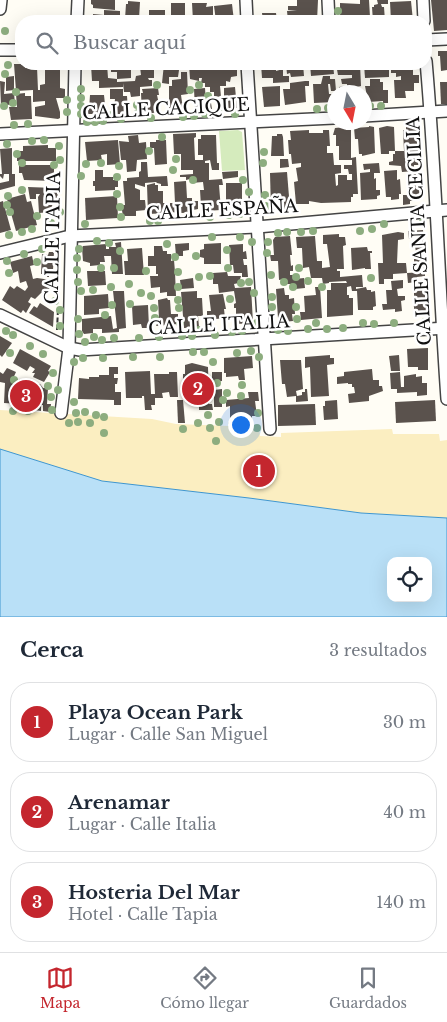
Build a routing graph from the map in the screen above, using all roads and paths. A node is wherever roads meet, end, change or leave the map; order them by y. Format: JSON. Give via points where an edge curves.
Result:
{"nodes":[{"id":1,"x":1,"y":0,"type":"edge"},
{"id":2,"x":78,"y":0,"type":"edge"},
{"id":3,"x":246,"y":0,"type":"edge"},
{"id":4,"x":328,"y":0,"type":"edge"},
{"id":5,"x":423,"y":0,"type":"edge"},
{"id":6,"x":0,"y":9,"type":"edge"},
{"id":7,"x":77,"y":15,"type":"edge"},
{"id":8,"x":247,"y":15,"type":"edge"},
{"id":9,"x":329,"y":15,"type":"edge"},
{"id":10,"x":424,"y":15,"type":"edge"},
{"id":11,"x":447,"y":39,"type":"edge"},
{"id":12,"x":432,"y":40,"type":"edge"},
{"id":13,"x":0,"y":50,"type":"edge"},
{"id":14,"x":15,"y":50,"type":"edge"},
{"id":15,"x":74,"y":70,"type":"edge"},
{"id":16,"x":247,"y":70,"type":"edge"},
{"id":17,"x":427,"y":70,"type":"edge"},
{"id":18,"x":447,"y":111,"type":"edge"},
{"id":19,"x":430,"y":112,"type":"junction"},
{"id":20,"x":372,"y":116,"type":"edge"},
{"id":21,"x":327,"y":118,"type":"edge"},
{"id":22,"x":250,"y":123,"type":"junction"},
{"id":23,"x":74,"y":130,"type":"junction"},
{"id":24,"x":0,"y":134,"type":"edge"},
{"id":25,"x":442,"y":211,"type":"edge"},
{"id":26,"x":257,"y":227,"type":"junction"},
{"id":27,"x":70,"y":236,"type":"junction"},
{"id":28,"x":0,"y":253,"type":"edge"},
{"id":29,"x":58,"y":309,"type":"dead end"},
{"id":30,"x":0,"y":315,"type":"edge"},
{"id":31,"x":444,"y":328,"type":"edge"},
{"id":32,"x":56,"y":332,"type":"dead end"},
{"id":33,"x":263,"y":340,"type":"junction"},
{"id":34,"x":69,"y":348,"type":"junction"},
{"id":35,"x":447,"y":399,"type":"edge"},
{"id":36,"x":61,"y":413,"type":"dead end"},
{"id":37,"x":270,"y":430,"type":"dead end"}],
"edges":[{"from":1,"to":6,"type":"street"},
{"from":2,"to":7,"type":"street"},
{"from":3,"to":8,"type":"street"},
{"from":4,"to":9,"type":"street"},
{"from":5,"to":10,"type":"street"},
{"from":11,"to":12,"type":"street"},
{"from":13,"to":14,"type":"street"},
{"from":15,"to":23,"type":"street","name":"CALLE TAPIA"},
{"from":16,"to":22,"type":"street"},
{"from":17,"to":19,"type":"street","name":"CALLE SANTA CECILIA"},
{"from":18,"to":19,"type":"street"},
{"from":19,"to":20,"type":"street"},
{"from":19,"to":25,"type":"street","name":"CALLE SANTA CECILIA"},
{"from":21,"to":22,"type":"street","name":"CALLE CACIQUE"},
{"from":22,"to":23,"type":"street","name":"CALLE CACIQUE"},
{"from":22,"to":26,"type":"street"},
{"from":23,"to":24,"type":"street","name":"CALLE CACIQUE"},
{"from":23,"to":27,"type":"street","name":"CALLE TAPIA"},
{"from":25,"to":26,"type":"street","name":"CALLE ESPAÑA"},
{"from":25,"to":31,"type":"street","name":"CALLE SANTA CECILIA"},
{"from":26,"to":27,"type":"street","name":"CALLE ESPAÑA"},
{"from":26,"to":33,"type":"street"},
{"from":27,"to":28,"type":"street","name":"CALLE ESPAÑA"},
{"from":27,"to":34,"type":"street","name":"CALLE TAPIA"},
{"from":29,"to":32,"type":"path"},
{"from":30,"to":34,"type":"street","name":"CALLE ITALIA"},
{"from":31,"to":33,"type":"street","name":"CALLE ITALIA"},
{"from":31,"to":35,"type":"street","name":"CALLE SANTA CECILIA"},
{"from":33,"to":34,"type":"street","name":"CALLE ITALIA"},
{"from":33,"to":37,"type":"street"},
{"from":34,"to":36,"type":"street","name":"CALLE TAPIA"}]}
